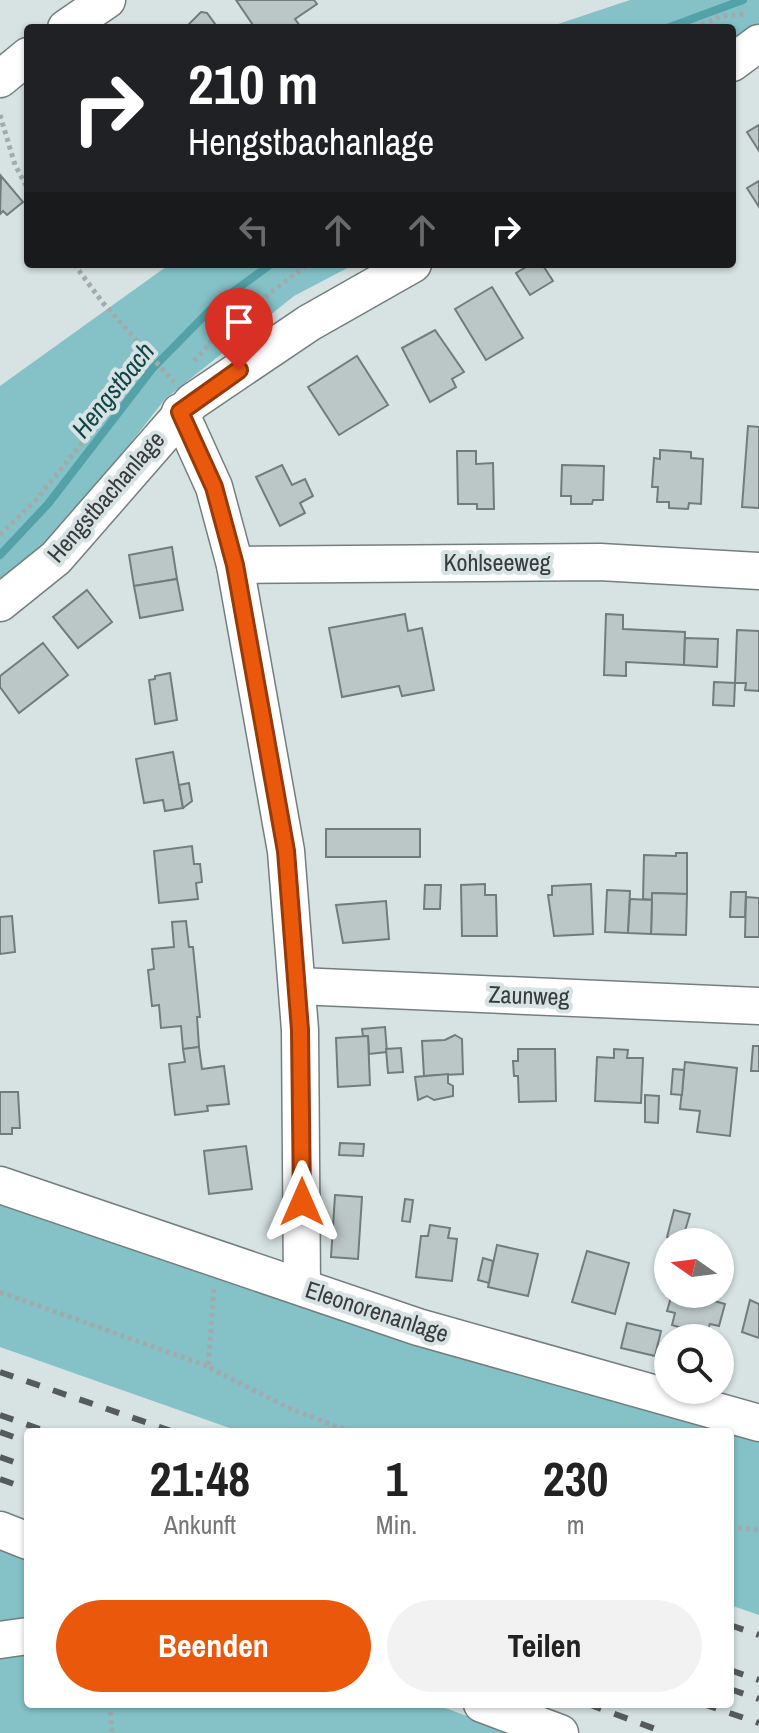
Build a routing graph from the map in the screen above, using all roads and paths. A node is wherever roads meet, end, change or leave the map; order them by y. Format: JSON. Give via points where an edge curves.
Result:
{"nodes":[{"id":1,"x":107,"y":0,"type":"edge"},
{"id":2,"x":759,"y":13,"type":"edge"},
{"id":3,"x":72,"y":24,"type":"edge"},
{"id":4,"x":703,"y":24,"type":"edge"},
{"id":5,"x":759,"y":43,"type":"edge"},
{"id":6,"x":24,"y":59,"type":"edge"},
{"id":7,"x":736,"y":60,"type":"edge"},
{"id":8,"x":0,"y":79,"type":"edge"},
{"id":9,"x":0,"y":115,"type":"edge"},
{"id":10,"x":24,"y":182,"type":"edge"},
{"id":11,"x":77,"y":268,"type":"edge"},
{"id":12,"x":303,"y":268,"type":"edge"},
{"id":13,"x":406,"y":268,"type":"edge"},
{"id":14,"x":151,"y":359,"type":"junction"},
{"id":15,"x":193,"y":363,"type":"dead end"},
{"id":16,"x":184,"y":373,"type":"dead end"},
{"id":17,"x":180,"y":412,"type":"junction"},
{"id":18,"x":0,"y":535,"type":"edge"},
{"id":19,"x":235,"y":565,"type":"junction"},
{"id":20,"x":759,"y":571,"type":"edge"},
{"id":21,"x":0,"y":603,"type":"edge"},
{"id":22,"x":298,"y":986,"type":"junction"},
{"id":23,"x":759,"y":1006,"type":"edge"},
{"id":24,"x":0,"y":1185,"type":"edge"},
{"id":25,"x":217,"y":1260,"type":"junction"},
{"id":26,"x":302,"y":1287,"type":"junction"},
{"id":27,"x":0,"y":1292,"type":"edge"},
{"id":28,"x":208,"y":1367,"type":"junction"},
{"id":29,"x":759,"y":1423,"type":"edge"},
{"id":30,"x":341,"y":1428,"type":"edge"},
{"id":31,"x":734,"y":1527,"type":"edge"},
{"id":32,"x":0,"y":1530,"type":"edge"},
{"id":33,"x":759,"y":1530,"type":"edge"},
{"id":34,"x":24,"y":1539,"type":"edge"},
{"id":35,"x":24,"y":1637,"type":"edge"},
{"id":36,"x":0,"y":1640,"type":"edge"},
{"id":37,"x":110,"y":1708,"type":"edge"},
{"id":38,"x":493,"y":1708,"type":"edge"},
{"id":39,"x":112,"y":1733,"type":"edge"},
{"id":40,"x":560,"y":1733,"type":"edge"}],
"edges":[{"from":1,"to":3,"type":"street"},
{"from":2,"to":4,"type":"path","via":[[721,16]]},
{"from":5,"to":7,"type":"street"},
{"from":6,"to":8,"type":"street"},
{"from":9,"to":10,"type":"path"},
{"from":11,"to":14,"type":"path"},
{"from":12,"to":15,"type":"path","via":[[220,332]]},
{"from":13,"to":17,"type":"street","name":"Hengstbachanlage","via":[[309,323]]},
{"from":14,"to":16,"type":"path","via":[[175,383]]},
{"from":14,"to":18,"type":"path","via":[[37,499]]},
{"from":17,"to":19,"type":"street","via":[[214,487]]},
{"from":17,"to":21,"type":"street","name":"Hengstbachanlage","via":[[82,531]]},
{"from":19,"to":20,"type":"street","name":"Kohlseeweg","via":[[600,562]]},
{"from":19,"to":22,"type":"street","via":[[286,851]]},
{"from":22,"to":23,"type":"street","name":"Zaunweg"},
{"from":22,"to":26,"type":"street"},
{"from":24,"to":25,"type":"street","name":"Eleonorenanlage"},
{"from":25,"to":26,"type":"street","name":"Eleonorenanlage"},
{"from":25,"to":28,"type":"path"},
{"from":26,"to":29,"type":"street","name":"Eleonorenanlage","via":[[418,1327]]},
{"from":27,"to":28,"type":"path"},
{"from":28,"to":30,"type":"path"},
{"from":31,"to":33,"type":"path"},
{"from":32,"to":34,"type":"street"},
{"from":35,"to":36,"type":"street"},
{"from":37,"to":39,"type":"path"},
{"from":38,"to":40,"type":"street"}]}
